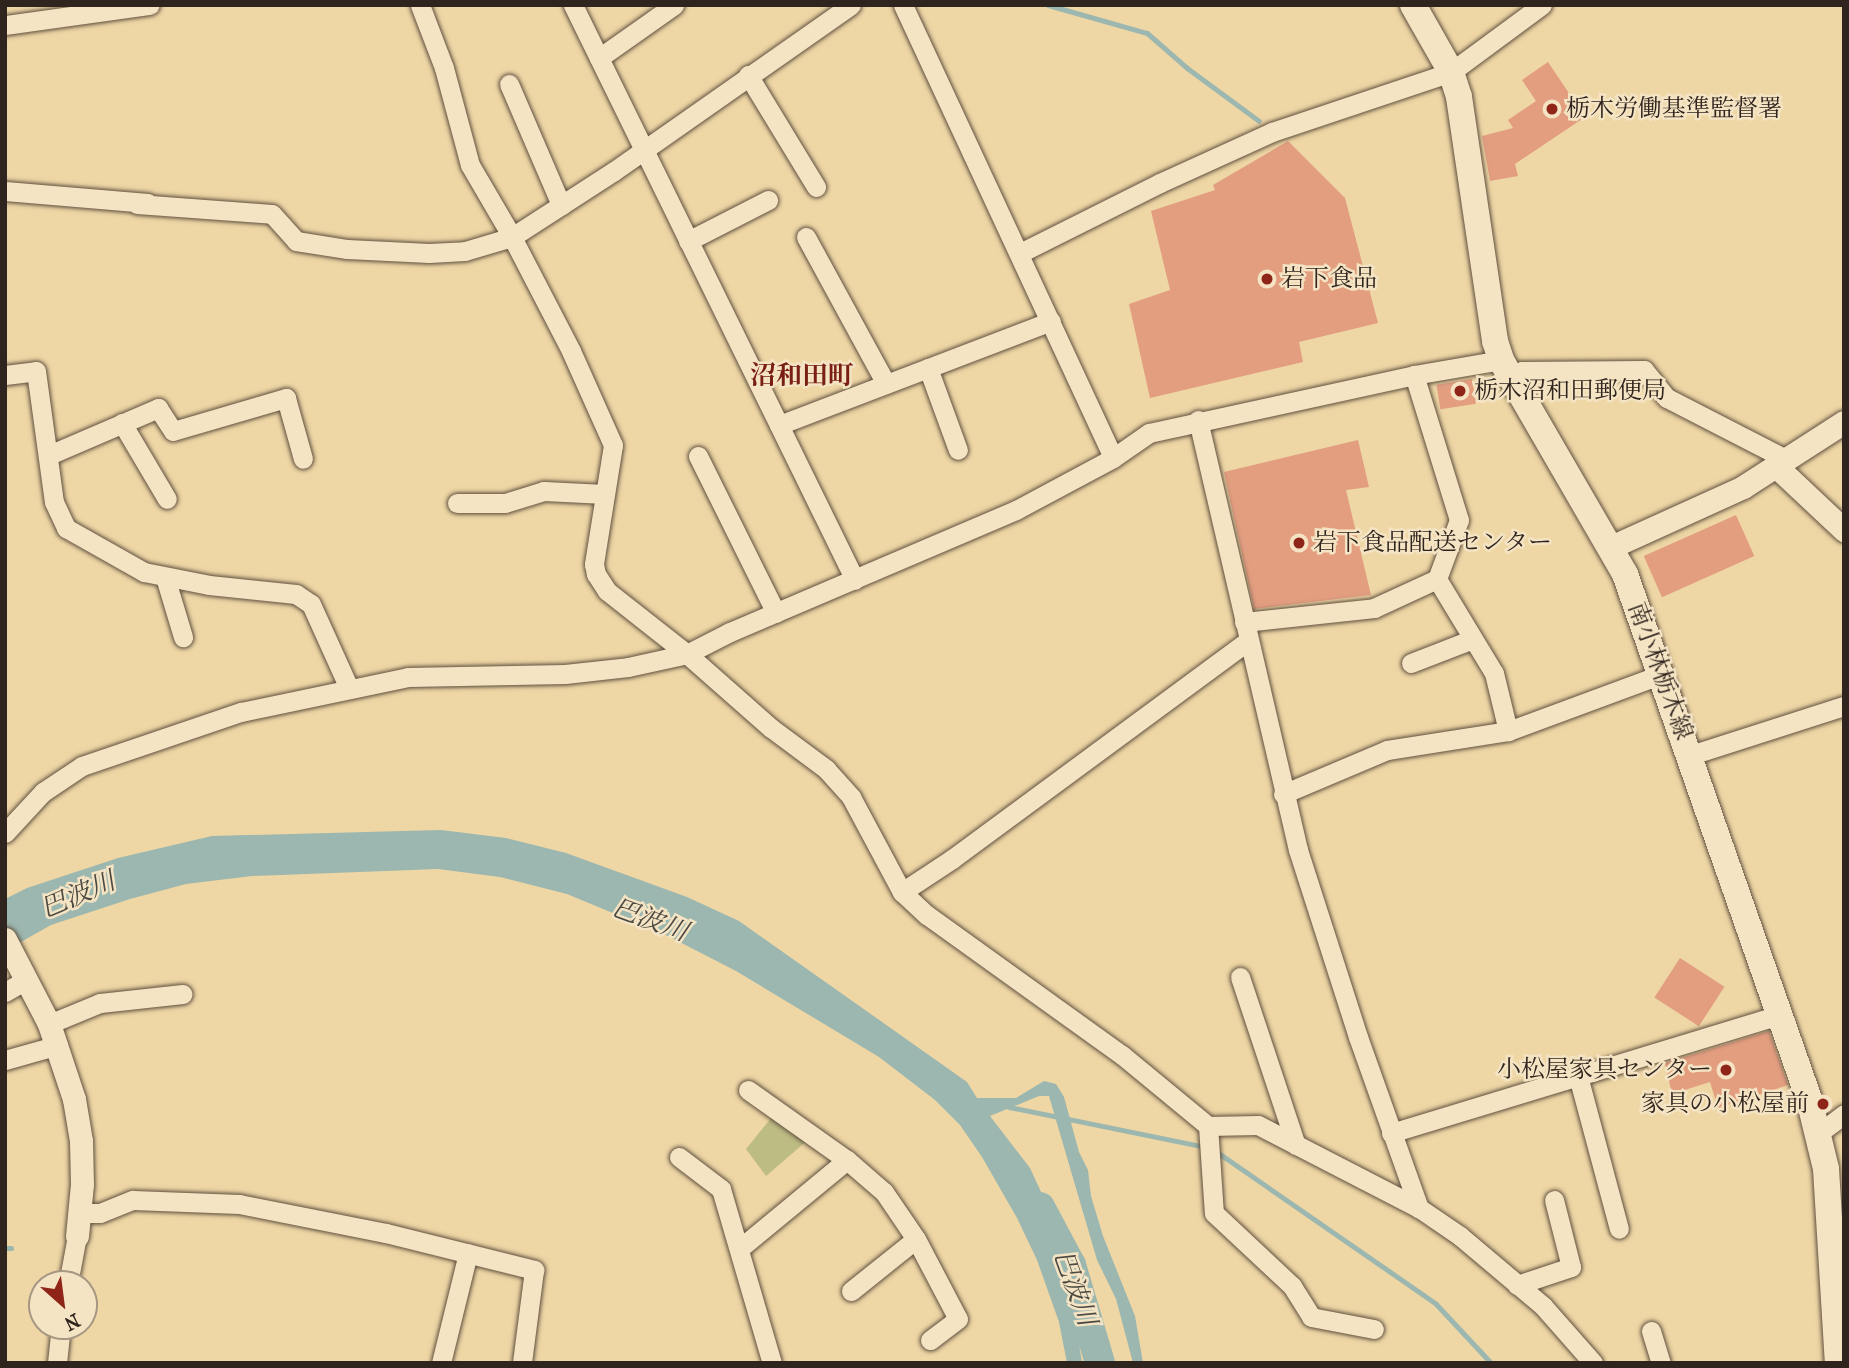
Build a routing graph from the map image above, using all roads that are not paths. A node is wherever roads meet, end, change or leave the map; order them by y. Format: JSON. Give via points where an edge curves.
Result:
{"nodes":[{"id":1,"x":150,"y":5,"type":"edge"},
{"id":2,"x":420,"y":5,"type":"edge"},
{"id":3,"x":573,"y":5,"type":"edge"},
{"id":4,"x":674,"y":5,"type":"edge"},
{"id":5,"x":851,"y":5,"type":"edge"},
{"id":6,"x":903,"y":5,"type":"edge"},
{"id":7,"x":1413,"y":5,"type":"edge"},
{"id":8,"x":1542,"y":5,"type":"edge"},
{"id":9,"x":5,"y":25,"type":"edge"},
{"id":10,"x":599,"y":58,"type":"junction"},
{"id":11,"x":1451,"y":72,"type":"junction"},
{"id":12,"x":748,"y":75,"type":"junction"},
{"id":13,"x":509,"y":84,"type":"dead end"},
{"id":14,"x":643,"y":150,"type":"junction"},
{"id":15,"x":817,"y":187,"type":"dead end"},
{"id":16,"x":5,"y":191,"type":"edge"},
{"id":17,"x":768,"y":200,"type":"dead end"},
{"id":18,"x":561,"y":205,"type":"junction"},
{"id":19,"x":512,"y":237,"type":"junction"},
{"id":20,"x":806,"y":237,"type":"dead end"},
{"id":21,"x":688,"y":242,"type":"junction"},
{"id":22,"x":1020,"y":253,"type":"junction"},
{"id":23,"x":1051,"y":321,"type":"junction"},
{"id":24,"x":928,"y":368,"type":"junction"},
{"id":25,"x":1506,"y":369,"type":"junction"},
{"id":26,"x":5,"y":375,"type":"edge"},
{"id":27,"x":1414,"y":375,"type":"junction"},
{"id":28,"x":886,"y":384,"type":"junction"},
{"id":29,"x":1198,"y":420,"type":"junction"},
{"id":30,"x":1844,"y":422,"type":"edge"},
{"id":31,"x":122,"y":423,"type":"junction"},
{"id":32,"x":779,"y":425,"type":"junction"},
{"id":33,"x":958,"y":450,"type":"dead end"},
{"id":34,"x":49,"y":455,"type":"junction"},
{"id":35,"x":698,"y":456,"type":"dead end"},
{"id":36,"x":1113,"y":458,"type":"junction"},
{"id":37,"x":303,"y":459,"type":"dead end"},
{"id":38,"x":1777,"y":468,"type":"junction"},
{"id":39,"x":605,"y":494,"type":"junction"},
{"id":40,"x":167,"y":499,"type":"dead end"},
{"id":41,"x":457,"y":503,"type":"dead end"},
{"id":42,"x":1844,"y":530,"type":"edge"},
{"id":43,"x":1611,"y":547,"type":"junction"},
{"id":44,"x":165,"y":577,"type":"junction"},
{"id":45,"x":1437,"y":579,"type":"junction"},
{"id":46,"x":855,"y":580,"type":"junction"},
{"id":47,"x":776,"y":613,"type":"junction"},
{"id":48,"x":1246,"y":632,"type":"junction"},
{"id":49,"x":183,"y":637,"type":"dead end"},
{"id":50,"x":1473,"y":639,"type":"junction"},
{"id":51,"x":687,"y":654,"type":"junction"},
{"id":52,"x":1411,"y":663,"type":"dead end"},
{"id":53,"x":1662,"y":674,"type":"junction"},
{"id":54,"x":349,"y":688,"type":"junction"},
{"id":55,"x":1844,"y":706,"type":"edge"},
{"id":56,"x":1508,"y":731,"type":"junction"},
{"id":57,"x":1691,"y":755,"type":"junction"},
{"id":58,"x":1283,"y":794,"type":"junction"},
{"id":59,"x":5,"y":834,"type":"edge"},
{"id":60,"x":902,"y":892,"type":"junction"},
{"id":61,"x":5,"y":939,"type":"edge"},
{"id":62,"x":24,"y":975,"type":"junction"},
{"id":63,"x":1240,"y":976,"type":"dead end"},
{"id":64,"x":5,"y":992,"type":"edge"},
{"id":65,"x":184,"y":994,"type":"dead end"},
{"id":66,"x":1780,"y":1015,"type":"junction"},
{"id":67,"x":54,"y":1035,"type":"junction"},
{"id":68,"x":5,"y":1060,"type":"edge"},
{"id":69,"x":1578,"y":1076,"type":"junction"},
{"id":70,"x":748,"y":1090,"type":"dead end"},
{"id":71,"x":1844,"y":1114,"type":"edge"},
{"id":72,"x":1208,"y":1126,"type":"junction"},
{"id":73,"x":1391,"y":1133,"type":"junction"},
{"id":74,"x":1819,"y":1133,"type":"junction"},
{"id":75,"x":1296,"y":1145,"type":"junction"},
{"id":76,"x":679,"y":1157,"type":"dead end"},
{"id":77,"x":847,"y":1160,"type":"junction"},
{"id":78,"x":1555,"y":1200,"type":"dead end"},
{"id":79,"x":1419,"y":1208,"type":"junction"},
{"id":80,"x":78,"y":1225,"type":"junction"},
{"id":81,"x":1619,"y":1229,"type":"dead end"},
{"id":82,"x":916,"y":1238,"type":"junction"},
{"id":83,"x":739,"y":1249,"type":"junction"},
{"id":84,"x":468,"y":1253,"type":"junction"},
{"id":85,"x":70,"y":1270,"type":"edge"},
{"id":86,"x":1517,"y":1285,"type":"junction"},
{"id":87,"x":851,"y":1292,"type":"dead end"},
{"id":88,"x":1374,"y":1329,"type":"dead end"},
{"id":89,"x":1651,"y":1331,"type":"dead end"},
{"id":90,"x":59,"y":1340,"type":"edge"},
{"id":91,"x":930,"y":1340,"type":"dead end"},
{"id":92,"x":57,"y":1363,"type":"edge"},
{"id":93,"x":441,"y":1363,"type":"edge"},
{"id":94,"x":522,"y":1363,"type":"edge"},
{"id":95,"x":772,"y":1363,"type":"edge"},
{"id":96,"x":1594,"y":1363,"type":"edge"},
{"id":97,"x":1661,"y":1363,"type":"edge"},
{"id":98,"x":1838,"y":1363,"type":"edge"}],
"edges":[{"from":1,"to":9,"type":"street"},
{"from":2,"to":19,"type":"street","via":[[444,68],[470,165]]},
{"from":3,"to":10,"type":"street"},
{"from":4,"to":10,"type":"street"},
{"from":5,"to":12,"type":"street"},
{"from":6,"to":22,"type":"street"},
{"from":7,"to":11,"type":"main road","name":"南小林栃木線"},
{"from":8,"to":11,"type":"street"},
{"from":10,"to":14,"type":"street"},
{"from":11,"to":22,"type":"street","via":[[1272,132]]},
{"from":11,"to":25,"type":"main road","name":"南小林栃木線","via":[[1464,122],[1495,341]]},
{"from":12,"to":14,"type":"street"},
{"from":12,"to":15,"type":"street"},
{"from":13,"to":18,"type":"street"},
{"from":14,"to":18,"type":"street"},
{"from":14,"to":21,"type":"street"},
{"from":16,"to":19,"type":"street","via":[[272,214],[296,241],[347,249],[441,253]]},
{"from":17,"to":21,"type":"street"},
{"from":18,"to":19,"type":"street"},
{"from":19,"to":39,"type":"street","via":[[613,444]]},
{"from":20,"to":28,"type":"street"},
{"from":21,"to":32,"type":"street"},
{"from":22,"to":23,"type":"street"},
{"from":23,"to":24,"type":"street"},
{"from":23,"to":36,"type":"street"},
{"from":24,"to":28,"type":"street"},
{"from":24,"to":33,"type":"street"},
{"from":25,"to":27,"type":"street"},
{"from":25,"to":38,"type":"street","via":[[1644,370],[1667,398],[1782,457]]},
{"from":25,"to":43,"type":"main road","name":"南小林栃木線"},
{"from":26,"to":34,"type":"street","via":[[36,371]]},
{"from":27,"to":29,"type":"street"},
{"from":27,"to":45,"type":"street","via":[[1459,520]]},
{"from":28,"to":32,"type":"street"},
{"from":29,"to":36,"type":"street","via":[[1149,433]]},
{"from":29,"to":48,"type":"street"},
{"from":30,"to":38,"type":"street"},
{"from":31,"to":34,"type":"street"},
{"from":31,"to":37,"type":"street","via":[[158,408],[173,431],[286,398]]},
{"from":31,"to":40,"type":"street"},
{"from":32,"to":46,"type":"street"},
{"from":34,"to":44,"type":"street","via":[[54,502],[66,528],[144,572]]},
{"from":35,"to":47,"type":"street"},
{"from":36,"to":46,"type":"street","via":[[1016,510]]},
{"from":38,"to":42,"type":"street"},
{"from":38,"to":43,"type":"street"},
{"from":39,"to":41,"type":"street","via":[[544,491],[505,503]]},
{"from":39,"to":51,"type":"street","via":[[596,574],[607,591]]},
{"from":43,"to":53,"type":"main road","name":"南小林栃木線"},
{"from":44,"to":49,"type":"street"},
{"from":44,"to":54,"type":"street","via":[[296,594],[311,604]]},
{"from":45,"to":48,"type":"street","via":[[1374,608]]},
{"from":45,"to":50,"type":"street"},
{"from":46,"to":47,"type":"street"},
{"from":47,"to":51,"type":"street"},
{"from":48,"to":58,"type":"street"},
{"from":48,"to":60,"type":"street","via":[[952,859]]},
{"from":50,"to":52,"type":"street"},
{"from":50,"to":56,"type":"street","via":[[1494,673]]},
{"from":51,"to":54,"type":"street","via":[[565,674],[408,677]]},
{"from":51,"to":60,"type":"street","via":[[826,769],[851,797]]},
{"from":53,"to":56,"type":"street"},
{"from":53,"to":57,"type":"main road","name":"南小林栃木線"},
{"from":54,"to":59,"type":"street","via":[[241,712],[82,766],[43,792]]},
{"from":55,"to":57,"type":"street"},
{"from":56,"to":58,"type":"street","via":[[1387,750]]},
{"from":57,"to":66,"type":"main road","name":"南小林栃木線"},
{"from":58,"to":73,"type":"street"},
{"from":60,"to":72,"type":"street","via":[[927,915],[1122,1055]]},
{"from":61,"to":62,"type":"street"},
{"from":62,"to":64,"type":"street"},
{"from":62,"to":67,"type":"street"},
{"from":63,"to":75,"type":"street"},
{"from":65,"to":67,"type":"street","via":[[100,1003]]},
{"from":66,"to":69,"type":"street"},
{"from":66,"to":74,"type":"main road","name":"南小林栃木線"},
{"from":67,"to":68,"type":"street"},
{"from":67,"to":80,"type":"street","via":[[74,1099],[81,1141]]},
{"from":69,"to":73,"type":"street"},
{"from":69,"to":81,"type":"street"},
{"from":70,"to":77,"type":"street"},
{"from":71,"to":74,"type":"street"},
{"from":72,"to":75,"type":"street","via":[[1258,1125]]},
{"from":72,"to":88,"type":"street","via":[[1214,1213],[1292,1286],[1311,1317]]},
{"from":73,"to":79,"type":"street"},
{"from":74,"to":98,"type":"main road","name":"南小林栃木線","via":[[1826,1169]]},
{"from":75,"to":79,"type":"street"},
{"from":76,"to":83,"type":"street","via":[[721,1189]]},
{"from":77,"to":82,"type":"street","via":[[884,1192]]},
{"from":77,"to":83,"type":"street"},
{"from":78,"to":86,"type":"street","via":[[1571,1268]]},
{"from":79,"to":86,"type":"street"},
{"from":80,"to":84,"type":"street","via":[[133,1200],[239,1204]]},
{"from":80,"to":85,"type":"street"},
{"from":82,"to":87,"type":"street"},
{"from":82,"to":91,"type":"street","via":[[958,1319]]},
{"from":83,"to":95,"type":"street"},
{"from":84,"to":93,"type":"street"},
{"from":84,"to":94,"type":"street","via":[[534,1270]]},
{"from":86,"to":96,"type":"street","via":[[1543,1306]]},
{"from":89,"to":97,"type":"street"},
{"from":90,"to":92,"type":"street"}]}
